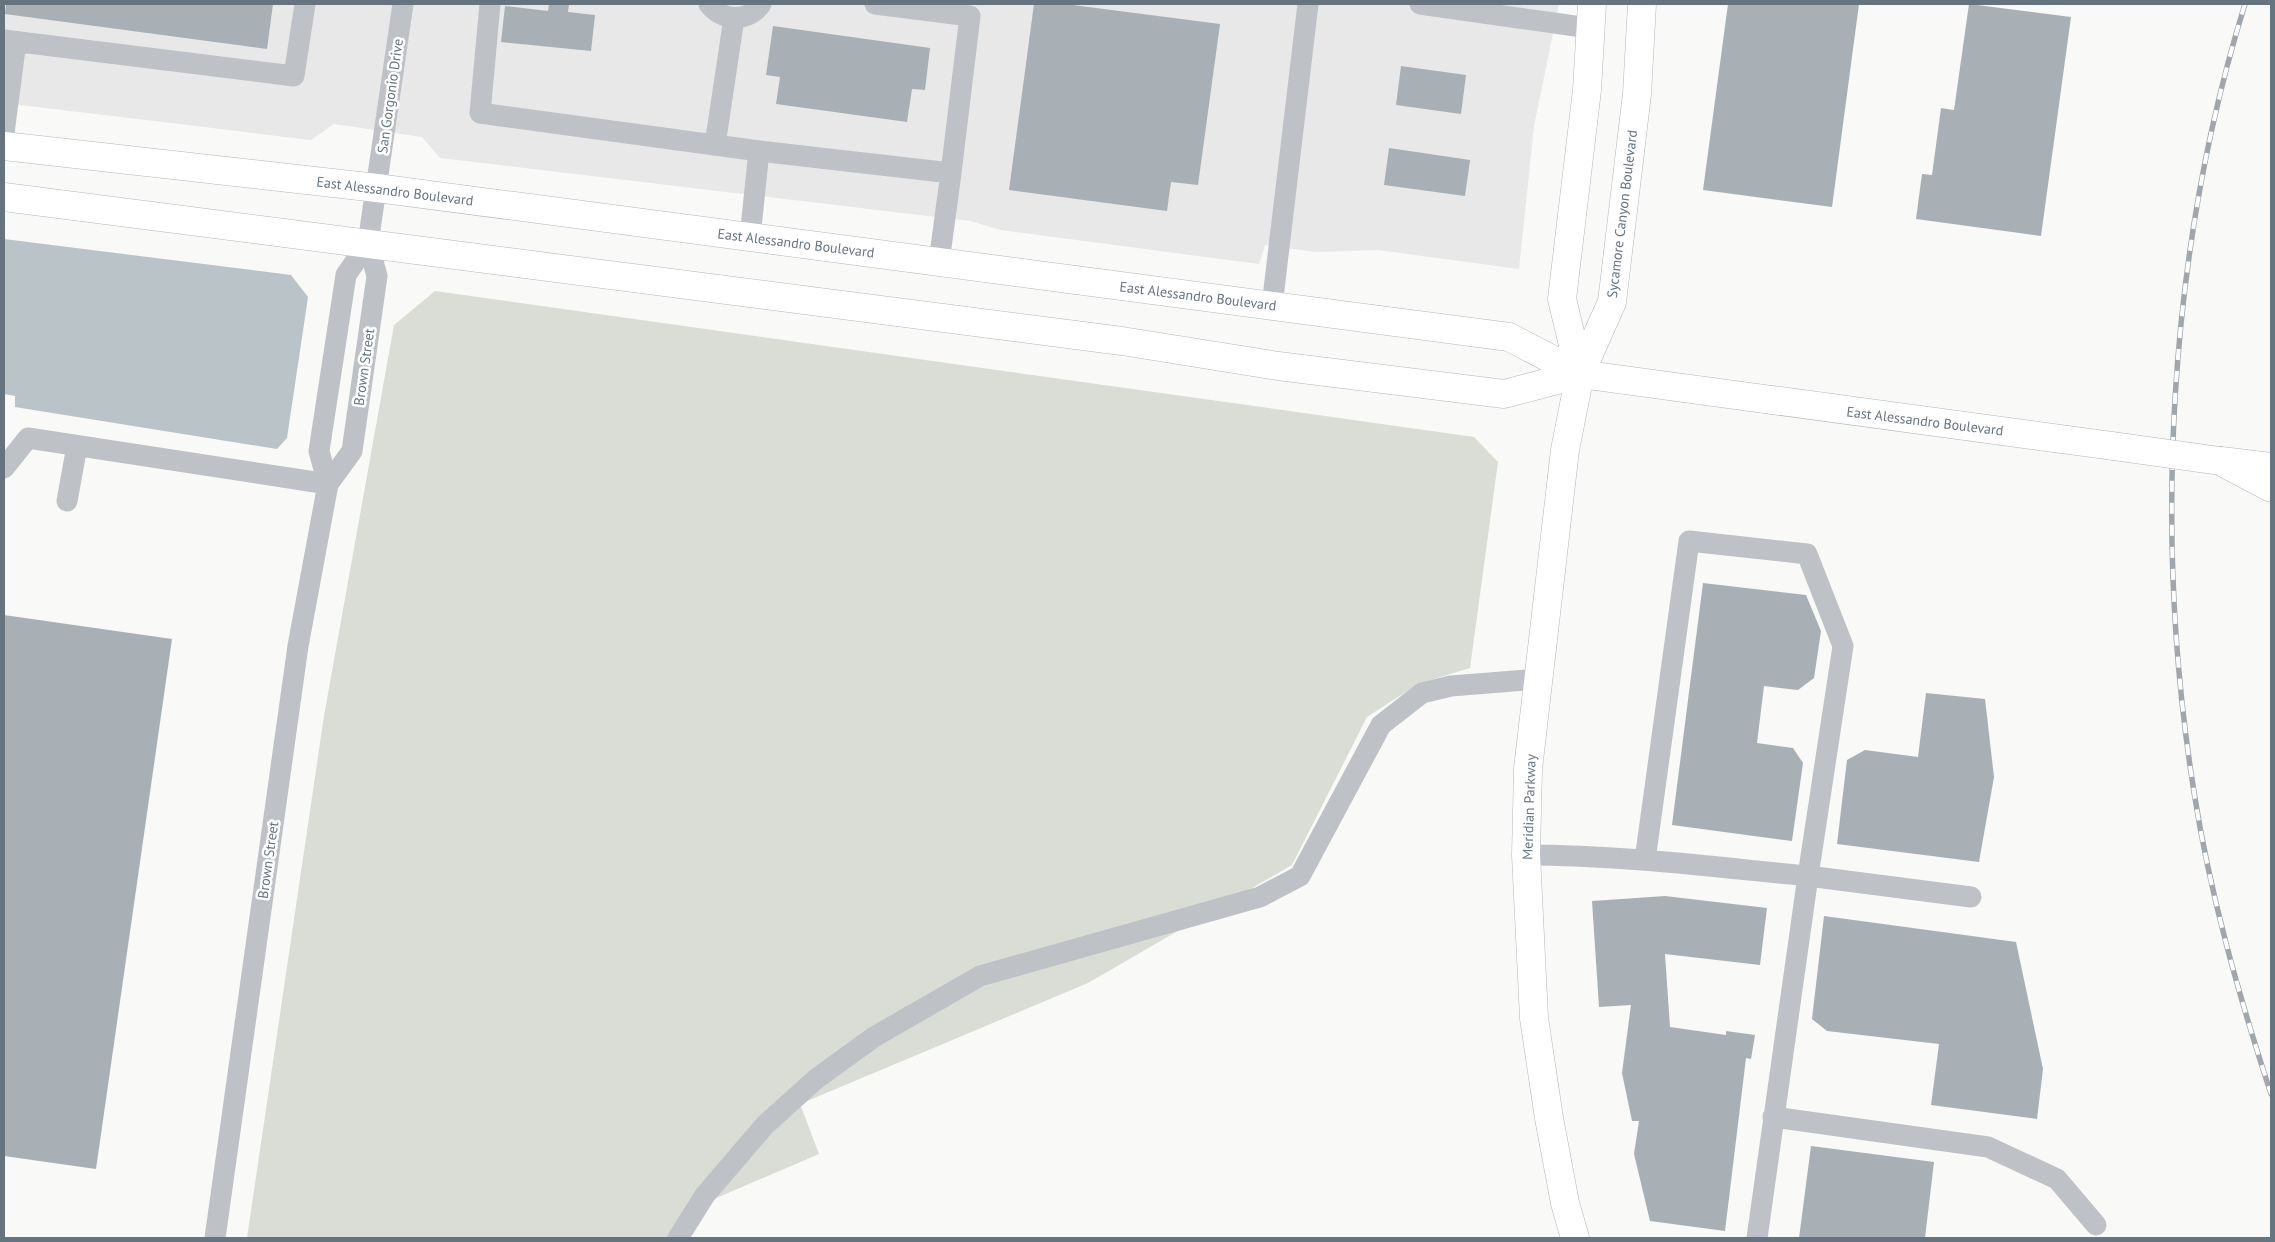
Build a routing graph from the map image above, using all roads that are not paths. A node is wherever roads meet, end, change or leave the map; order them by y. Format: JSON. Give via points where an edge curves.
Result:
{"nodes":[{"id":1,"x":305,"y":4,"type":"edge"},
{"id":2,"x":403,"y":4,"type":"edge"},
{"id":3,"x":490,"y":4,"type":"edge"},
{"id":4,"x":709,"y":4,"type":"edge"},
{"id":5,"x":761,"y":4,"type":"edge"},
{"id":6,"x":875,"y":4,"type":"edge"},
{"id":7,"x":1308,"y":4,"type":"edge"},
{"id":8,"x":1420,"y":4,"type":"edge"},
{"id":9,"x":1642,"y":4,"type":"edge"},
{"id":10,"x":1590,"y":16,"type":"edge"},
{"id":11,"x":734,"y":18,"type":"junction"},
{"id":12,"x":10,"y":41,"type":"edge"},
{"id":13,"x":4,"y":133,"type":"edge"},
{"id":14,"x":715,"y":145,"type":"junction"},
{"id":15,"x":4,"y":146,"type":"edge"},
{"id":16,"x":759,"y":151,"type":"junction"},
{"id":17,"x":951,"y":174,"type":"junction"},
{"id":18,"x":377,"y":188,"type":"junction"},
{"id":19,"x":4,"y":197,"type":"edge"},
{"id":20,"x":750,"y":237,"type":"junction"},
{"id":21,"x":368,"y":243,"type":"junction"},
{"id":22,"x":939,"y":262,"type":"junction"},
{"id":23,"x":1272,"y":306,"type":"junction"},
{"id":24,"x":1580,"y":374,"type":"junction"},
{"id":25,"x":77,"y":446,"type":"junction"},
{"id":26,"x":2220,"y":460,"type":"junction"},
{"id":27,"x":2271,"y":467,"type":"edge"},
{"id":28,"x":4,"y":468,"type":"edge"},
{"id":29,"x":328,"y":484,"type":"junction"},
{"id":30,"x":2271,"y":488,"type":"edge"},
{"id":31,"x":68,"y":501,"type":"dead end"},
{"id":32,"x":1539,"y":679,"type":"junction"},
{"id":33,"x":1526,"y":855,"type":"junction"},
{"id":34,"x":1645,"y":860,"type":"junction"},
{"id":35,"x":1808,"y":876,"type":"junction"},
{"id":36,"x":1971,"y":897,"type":"dead end"},
{"id":37,"x":1773,"y":1117,"type":"junction"},
{"id":38,"x":2096,"y":1225,"type":"dead end"},
{"id":39,"x":215,"y":1238,"type":"edge"},
{"id":40,"x":678,"y":1238,"type":"edge"},
{"id":41,"x":1575,"y":1238,"type":"edge"},
{"id":42,"x":1758,"y":1238,"type":"edge"}],
"edges":[{"from":1,"to":12,"type":"street","via":[[294,76]]},
{"from":2,"to":18,"type":"street","name":"San Gorgonio Drive"},
{"from":3,"to":14,"type":"street","via":[[480,113]]},
{"from":4,"to":11,"type":"street","via":[[716,12]]},
{"from":5,"to":11,"type":"street","via":[[752,13]]},
{"from":6,"to":17,"type":"street","via":[[970,16]]},
{"from":7,"to":23,"type":"street"},
{"from":8,"to":10,"type":"street"},
{"from":9,"to":24,"type":"main road","name":"Sycamore Canyon Boulevard","via":[[1637,94],[1612,302]]},
{"from":10,"to":24,"type":"main road","via":[[1587,90],[1562,299]]},
{"from":11,"to":14,"type":"street"},
{"from":12,"to":13,"type":"street"},
{"from":14,"to":16,"type":"street"},
{"from":15,"to":18,"type":"main road","name":"East Alessandro Boulevard"},
{"from":16,"to":17,"type":"street"},
{"from":16,"to":20,"type":"street"},
{"from":17,"to":22,"type":"street"},
{"from":18,"to":20,"type":"main road","name":"East Alessandro Boulevard"},
{"from":18,"to":21,"type":"street","name":"Brown Street"},
{"from":19,"to":21,"type":"main road","name":"East Alessandro Boulevard"},
{"from":20,"to":22,"type":"main road","name":"East Alessandro Boulevard"},
{"from":21,"to":24,"type":"main road","name":"East Alessandro Boulevard","via":[[1504,394]]},
{"from":21,"to":29,"type":"street","name":"Brown Street","via":[[346,275],[319,451]]},
{"from":21,"to":29,"type":"street","name":"Brown Street","via":[[378,276],[352,451]]},
{"from":22,"to":23,"type":"main road","name":"East Alessandro Boulevard"},
{"from":23,"to":24,"type":"main road","name":"East Alessandro Boulevard","via":[[1509,337]]},
{"from":24,"to":26,"type":"main road","name":"East Alessandro Boulevard","bridge":true},
{"from":24,"to":32,"type":"main road","name":"Meridian Parkway","via":[[1565,450]]},
{"from":25,"to":28,"type":"street","via":[[28,438]]},
{"from":25,"to":29,"type":"street"},
{"from":25,"to":31,"type":"street"},
{"from":26,"to":27,"type":"main road","name":"East Alessandro Boulevard"},
{"from":26,"to":30,"type":"main road"},
{"from":29,"to":39,"type":"street","name":"Brown Street","via":[[298,646]]},
{"from":32,"to":33,"type":"main road","name":"Meridian Parkway","via":[[1528,769]]},
{"from":32,"to":40,"type":"street","via":[[1451,686],[1422,693],[1381,725],[1300,876],[1260,897],[980,976],[874,1036],[816,1079],[765,1126],[705,1195]]},
{"from":33,"to":34,"type":"street"},
{"from":33,"to":41,"type":"main road","name":"Meridian Parkway","via":[[1534,1018],[1549,1118]]},
{"from":34,"to":35,"type":"street"},
{"from":34,"to":35,"type":"street","via":[[1689,541],[1806,554],[1843,646]]},
{"from":35,"to":36,"type":"street"},
{"from":35,"to":37,"type":"street"},
{"from":37,"to":38,"type":"street","via":[[1988,1146],[2057,1179]]},
{"from":37,"to":42,"type":"street"}]}
